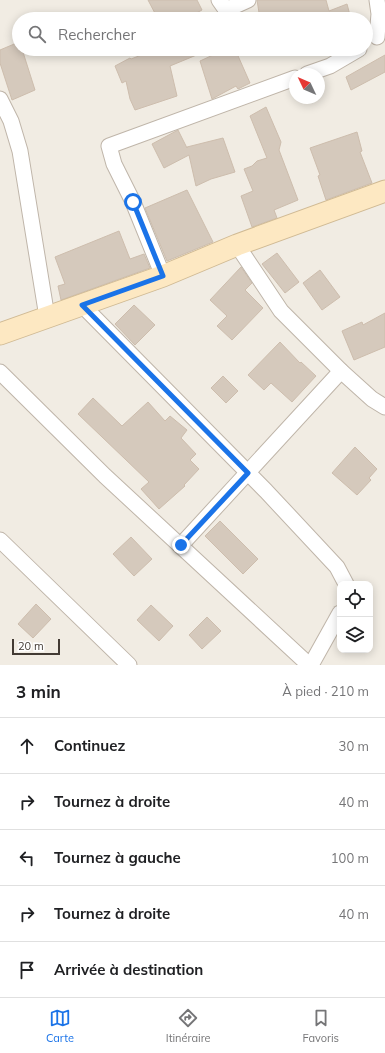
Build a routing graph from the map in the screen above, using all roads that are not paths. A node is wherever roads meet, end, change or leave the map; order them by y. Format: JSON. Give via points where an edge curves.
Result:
{"nodes":[{"id":1,"x":219,"y":0,"type":"edge"},
{"id":2,"x":248,"y":0,"type":"edge"},
{"id":3,"x":377,"y":0,"type":"edge"},
{"id":4,"x":376,"y":38,"type":"edge"},
{"id":5,"x":346,"y":56,"type":"edge"},
{"id":6,"x":324,"y":68,"type":"edge"},
{"id":7,"x":289,"y":80,"type":"edge"},
{"id":8,"x":0,"y":99,"type":"edge"},
{"id":9,"x":385,"y":192,"type":"edge"},
{"id":10,"x":237,"y":245,"type":"junction"},
{"id":11,"x":163,"y":276,"type":"junction"},
{"id":12,"x":82,"y":305,"type":"junction"},
{"id":13,"x":47,"y":317,"type":"junction"},
{"id":14,"x":0,"y":334,"type":"edge"},
{"id":15,"x":341,"y":371,"type":"junction"},
{"id":16,"x":0,"y":372,"type":"edge"},
{"id":17,"x":385,"y":407,"type":"edge"},
{"id":18,"x":248,"y":473,"type":"junction"},
{"id":19,"x":0,"y":540,"type":"edge"},
{"id":20,"x":181,"y":545,"type":"junction"},
{"id":21,"x":344,"y":581,"type":"edge"},
{"id":22,"x":338,"y":617,"type":"edge"},
{"id":23,"x":129,"y":665,"type":"edge"},
{"id":24,"x":310,"y":665,"type":"edge"}],
"edges":[{"from":1,"to":2,"type":"street","via":[[226,10]]},
{"from":3,"to":4,"type":"street","via":[[379,14]]},
{"from":5,"to":6,"type":"street"},
{"from":7,"to":11,"type":"street","via":[[109,146],[114,164],[133,202]]},
{"from":8,"to":13,"type":"street","via":[[11,121],[20,151]]},
{"from":9,"to":10,"type":"street"},
{"from":10,"to":11,"type":"street"},
{"from":10,"to":15,"type":"street","via":[[281,312]]},
{"from":11,"to":12,"type":"street"},
{"from":12,"to":13,"type":"street"},
{"from":12,"to":18,"type":"street"},
{"from":13,"to":14,"type":"street"},
{"from":15,"to":17,"type":"street","via":[[372,399]]},
{"from":15,"to":18,"type":"street"},
{"from":16,"to":20,"type":"street","via":[[105,476]]},
{"from":18,"to":20,"type":"street"},
{"from":18,"to":21,"type":"street","via":[[336,567]]},
{"from":19,"to":23,"type":"street"},
{"from":20,"to":24,"type":"street"},
{"from":22,"to":24,"type":"street"}]}
